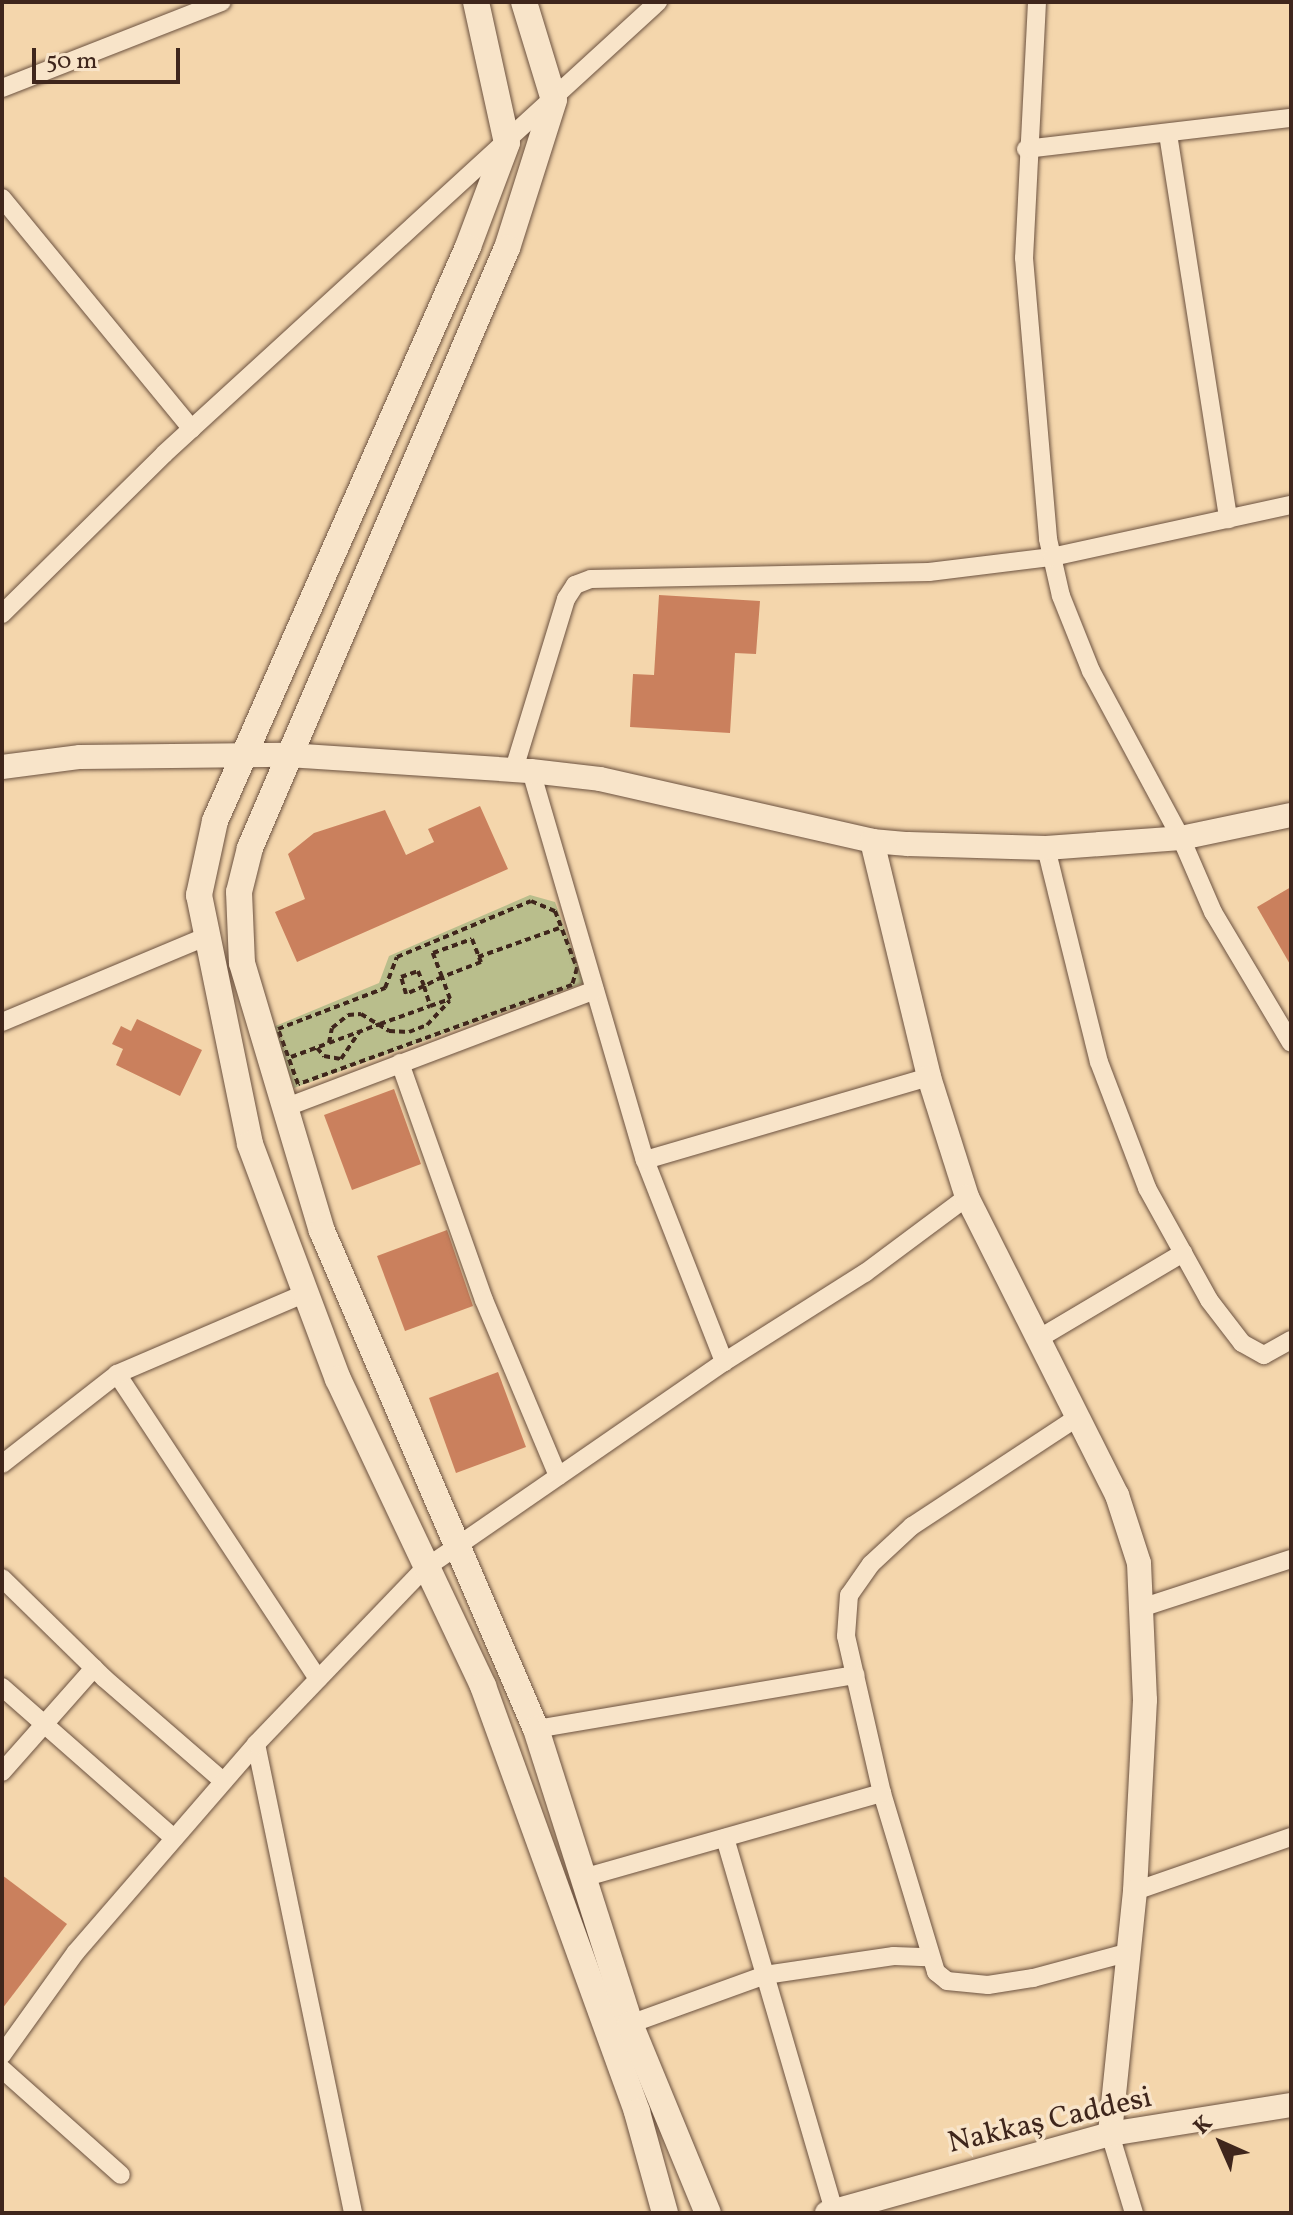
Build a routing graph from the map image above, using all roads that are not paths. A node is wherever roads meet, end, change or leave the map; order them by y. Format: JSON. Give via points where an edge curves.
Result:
{"nodes":[{"id":1,"x":222,"y":2,"type":"edge"},
{"id":2,"x":476,"y":2,"type":"edge"},
{"id":3,"x":524,"y":2,"type":"edge"},
{"id":4,"x":658,"y":2,"type":"edge"},
{"id":5,"x":1037,"y":2,"type":"edge"},
{"id":6,"x":2,"y":88,"type":"edge"},
{"id":7,"x":554,"y":100,"type":"junction"},
{"id":8,"x":1291,"y":118,"type":"edge"},
{"id":9,"x":1168,"y":134,"type":"junction"},
{"id":10,"x":507,"y":143,"type":"junction"},
{"id":11,"x":1026,"y":149,"type":"junction"},
{"id":12,"x":2,"y":198,"type":"edge"},
{"id":13,"x":192,"y":429,"type":"junction"},
{"id":14,"x":1291,"y":505,"type":"edge"},
{"id":15,"x":1228,"y":519,"type":"junction"},
{"id":16,"x":1052,"y":557,"type":"junction"},
{"id":17,"x":2,"y":614,"type":"edge"},
{"id":18,"x":288,"y":755,"type":"junction"},
{"id":19,"x":245,"y":757,"type":"junction"},
{"id":20,"x":2,"y":767,"type":"edge"},
{"id":21,"x":522,"y":770,"type":"junction"},
{"id":22,"x":1291,"y":815,"type":"edge"},
{"id":23,"x":1181,"y":838,"type":"junction"},
{"id":24,"x":872,"y":841,"type":"junction"},
{"id":25,"x":1046,"y":848,"type":"junction"},
{"id":26,"x":205,"y":937,"type":"junction"},
{"id":27,"x":595,"y":990,"type":"junction"},
{"id":28,"x":2,"y":1022,"type":"edge"},
{"id":29,"x":1291,"y":1043,"type":"edge"},
{"id":30,"x":400,"y":1063,"type":"junction"},
{"id":31,"x":929,"y":1077,"type":"junction"},
{"id":32,"x":287,"y":1107,"type":"junction"},
{"id":33,"x":645,"y":1160,"type":"junction"},
{"id":34,"x":967,"y":1197,"type":"junction"},
{"id":35,"x":1183,"y":1253,"type":"junction"},
{"id":36,"x":306,"y":1293,"type":"junction"},
{"id":37,"x":1038,"y":1339,"type":"junction"},
{"id":38,"x":1289,"y":1347,"type":"edge"},
{"id":39,"x":724,"y":1362,"type":"junction"},
{"id":40,"x":117,"y":1374,"type":"junction"},
{"id":41,"x":1078,"y":1417,"type":"junction"},
{"id":42,"x":2,"y":1464,"type":"edge"},
{"id":43,"x":558,"y":1476,"type":"junction"},
{"id":44,"x":455,"y":1546,"type":"junction"},
{"id":45,"x":1291,"y":1559,"type":"edge"},
{"id":46,"x":424,"y":1569,"type":"junction"},
{"id":47,"x":2,"y":1578,"type":"edge"},
{"id":48,"x":1141,"y":1608,"type":"junction"},
{"id":49,"x":94,"y":1668,"type":"junction"},
{"id":50,"x":855,"y":1675,"type":"junction"},
{"id":51,"x":318,"y":1679,"type":"junction"},
{"id":52,"x":2,"y":1687,"type":"edge"},
{"id":53,"x":44,"y":1722,"type":"junction"},
{"id":54,"x":536,"y":1729,"type":"junction"},
{"id":55,"x":256,"y":1744,"type":"junction"},
{"id":56,"x":2,"y":1772,"type":"edge"},
{"id":57,"x":223,"y":1781,"type":"junction"},
{"id":58,"x":882,"y":1793,"type":"junction"},
{"id":59,"x":1291,"y":1837,"type":"edge"},
{"id":60,"x":174,"y":1838,"type":"junction"},
{"id":61,"x":725,"y":1838,"type":"junction"},
{"id":62,"x":583,"y":1878,"type":"junction"},
{"id":63,"x":1135,"y":1891,"type":"junction"},
{"id":64,"x":1130,"y":1952,"type":"junction"},
{"id":65,"x":928,"y":1957,"type":"junction"},
{"id":66,"x":765,"y":1975,"type":"junction"},
{"id":67,"x":630,"y":2024,"type":"junction"},
{"id":68,"x":2,"y":2055,"type":"edge"},
{"id":69,"x":2,"y":2069,"type":"edge"},
{"id":70,"x":1291,"y":2105,"type":"edge"},
{"id":71,"x":1110,"y":2134,"type":"junction"},
{"id":72,"x":121,"y":2175,"type":"dead end"},
{"id":73,"x":831,"y":2211,"type":"edge"},
{"id":74,"x":353,"y":2213,"type":"edge"},
{"id":75,"x":665,"y":2213,"type":"edge"},
{"id":76,"x":708,"y":2213,"type":"edge"},
{"id":77,"x":1134,"y":2213,"type":"edge"}],
"edges":[{"from":1,"to":6,"type":"street"},
{"from":2,"to":10,"type":"main road"},
{"from":3,"to":7,"type":"main road"},
{"from":4,"to":7,"type":"street"},
{"from":5,"to":11,"type":"street"},
{"from":7,"to":10,"type":"street"},
{"from":7,"to":18,"type":"main road","via":[[507,248]]},
{"from":8,"to":9,"type":"street"},
{"from":9,"to":11,"type":"street"},
{"from":9,"to":15,"type":"street"},
{"from":10,"to":13,"type":"street"},
{"from":10,"to":19,"type":"main road","via":[[468,247]]},
{"from":11,"to":16,"type":"street","via":[[1024,258]]},
{"from":12,"to":13,"type":"street"},
{"from":13,"to":17,"type":"street"},
{"from":14,"to":15,"type":"street"},
{"from":15,"to":16,"type":"street"},
{"from":16,"to":21,"type":"street","via":[[929,572],[591,579],[575,585],[566,599]]},
{"from":16,"to":23,"type":"street","via":[[1074,636]]},
{"from":18,"to":19,"type":"street"},
{"from":18,"to":21,"type":"street"},
{"from":18,"to":32,"type":"main road","via":[[250,848],[239,892],[242,963]]},
{"from":19,"to":20,"type":"street","via":[[80,757]]},
{"from":19,"to":26,"type":"main road","via":[[215,821],[199,895]]},
{"from":21,"to":24,"type":"street","via":[[677,794]]},
{"from":21,"to":27,"type":"street"},
{"from":22,"to":23,"type":"street"},
{"from":23,"to":25,"type":"street"},
{"from":23,"to":29,"type":"street","via":[[1213,912]]},
{"from":24,"to":25,"type":"street"},
{"from":24,"to":31,"type":"street"},
{"from":25,"to":35,"type":"street","via":[[1099,1062],[1147,1188]]},
{"from":26,"to":28,"type":"street"},
{"from":26,"to":36,"type":"main road","via":[[250,1144]]},
{"from":27,"to":30,"type":"street"},
{"from":27,"to":33,"type":"street"},
{"from":30,"to":32,"type":"street"},
{"from":30,"to":43,"type":"street","via":[[484,1300]]},
{"from":31,"to":33,"type":"street"},
{"from":31,"to":34,"type":"street"},
{"from":32,"to":44,"type":"main road","via":[[322,1231]]},
{"from":33,"to":39,"type":"street"},
{"from":34,"to":37,"type":"street"},
{"from":34,"to":39,"type":"street","via":[[865,1273]]},
{"from":35,"to":37,"type":"street"},
{"from":35,"to":38,"type":"street","via":[[1209,1300],[1242,1343],[1264,1355]]},
{"from":36,"to":40,"type":"street"},
{"from":36,"to":46,"type":"main road","via":[[338,1379]]},
{"from":37,"to":41,"type":"street"},
{"from":39,"to":43,"type":"street"},
{"from":40,"to":42,"type":"street"},
{"from":40,"to":51,"type":"street"},
{"from":41,"to":48,"type":"street","via":[[1117,1495],[1139,1563]]},
{"from":41,"to":50,"type":"street","via":[[912,1526],[871,1564],[849,1595],[846,1636]]},
{"from":43,"to":44,"type":"street"},
{"from":44,"to":46,"type":"street"},
{"from":44,"to":54,"type":"main road"},
{"from":45,"to":48,"type":"street"},
{"from":46,"to":51,"type":"street"},
{"from":46,"to":75,"type":"main road","via":[[483,1686],[637,2112]]},
{"from":47,"to":49,"type":"street"},
{"from":48,"to":63,"type":"street","via":[[1145,1700]]},
{"from":49,"to":53,"type":"street"},
{"from":49,"to":57,"type":"street"},
{"from":50,"to":54,"type":"street"},
{"from":50,"to":58,"type":"street"},
{"from":51,"to":55,"type":"street"},
{"from":52,"to":53,"type":"street"},
{"from":53,"to":56,"type":"street"},
{"from":53,"to":60,"type":"street"},
{"from":54,"to":62,"type":"main road"},
{"from":55,"to":57,"type":"street"},
{"from":55,"to":74,"type":"street"},
{"from":57,"to":60,"type":"street"},
{"from":58,"to":61,"type":"street"},
{"from":58,"to":65,"type":"street"},
{"from":59,"to":63,"type":"street"},
{"from":60,"to":68,"type":"street","via":[[76,1952]]},
{"from":61,"to":62,"type":"street"},
{"from":61,"to":66,"type":"street"},
{"from":62,"to":67,"type":"main road"},
{"from":63,"to":64,"type":"street"},
{"from":64,"to":65,"type":"street","via":[[988,1985],[947,1981]]},
{"from":64,"to":71,"type":"street"},
{"from":65,"to":66,"type":"street","via":[[894,1956]]},
{"from":66,"to":67,"type":"street"},
{"from":66,"to":73,"type":"street"},
{"from":67,"to":76,"type":"main road"},
{"from":69,"to":72,"type":"street"},
{"from":70,"to":71,"type":"street","name":"Nakkaş Caddesi"},
{"from":71,"to":73,"type":"street","name":"Nakkaş Caddesi"},
{"from":71,"to":77,"type":"street"}]}
